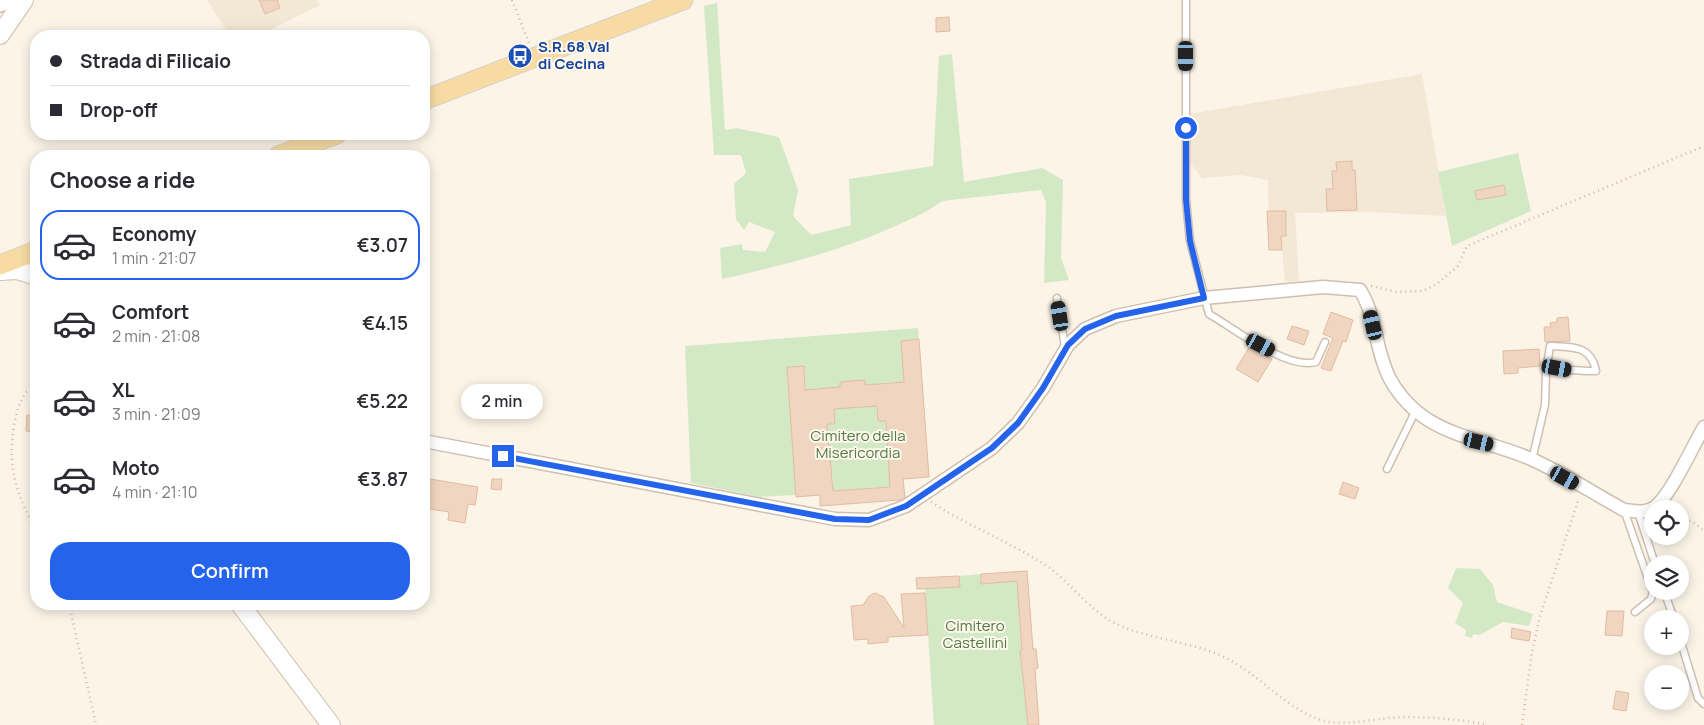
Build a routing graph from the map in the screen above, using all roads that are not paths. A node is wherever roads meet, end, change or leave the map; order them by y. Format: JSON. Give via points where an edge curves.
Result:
{"nodes":[{"id":1,"x":11,"y":0,"type":"edge"},
{"id":2,"x":24,"y":0,"type":"edge"},
{"id":3,"x":683,"y":0,"type":"edge"},
{"id":4,"x":1186,"y":0,"type":"edge"},
{"id":5,"x":0,"y":4,"type":"edge"},
{"id":6,"x":0,"y":35,"type":"edge"},
{"id":7,"x":430,"y":98,"type":"edge"},
{"id":8,"x":321,"y":140,"type":"edge"},
{"id":9,"x":294,"y":150,"type":"edge"},
{"id":10,"x":30,"y":253,"type":"edge"},
{"id":11,"x":0,"y":265,"type":"edge"},
{"id":12,"x":0,"y":271,"type":"edge"},
{"id":13,"x":30,"y":274,"type":"edge"},
{"id":14,"x":1057,"y":298,"type":"dead end"},
{"id":15,"x":1204,"y":298,"type":"junction"},
{"id":16,"x":1325,"y":342,"type":"dead end"},
{"id":17,"x":1066,"y":348,"type":"junction"},
{"id":18,"x":1546,"y":371,"type":"junction"},
{"id":19,"x":1416,"y":410,"type":"junction"},
{"id":20,"x":1704,"y":427,"type":"edge"},
{"id":21,"x":430,"y":442,"type":"edge"},
{"id":22,"x":1532,"y":460,"type":"junction"},
{"id":23,"x":1388,"y":469,"type":"dead end"},
{"id":24,"x":1624,"y":510,"type":"junction"},
{"id":25,"x":1638,"y":512,"type":"junction"},
{"id":26,"x":1652,"y":555,"type":"edge"},
{"id":27,"x":1644,"y":566,"type":"edge"},
{"id":28,"x":1650,"y":600,"type":"edge"},
{"id":29,"x":244,"y":610,"type":"edge"},
{"id":30,"x":1635,"y":612,"type":"dead end"},
{"id":31,"x":1685,"y":655,"type":"edge"},
{"id":32,"x":1704,"y":704,"type":"edge"},
{"id":33,"x":330,"y":725,"type":"edge"}],
"edges":[{"from":1,"to":5,"type":"street"},
{"from":2,"to":6,"type":"main road"},
{"from":3,"to":7,"type":"main road"},
{"from":4,"to":15,"type":"lane","via":[[1186,200],[1190,241]]},
{"from":8,"to":9,"type":"main road"},
{"from":10,"to":11,"type":"main road"},
{"from":12,"to":13,"type":"main road","via":[[17,270]]},
{"from":14,"to":17,"type":"lane"},
{"from":15,"to":16,"type":"lane","via":[[1210,314],[1282,357],[1306,364],[1316,362]]},
{"from":15,"to":17,"type":"street","via":[[1116,316],[1085,329]]},
{"from":15,"to":19,"type":"street","via":[[1323,287],[1360,290],[1368,302],[1377,346],[1390,380]]},
{"from":17,"to":21,"type":"street","via":[[1030,408],[1005,436],[921,496],[886,515],[869,520],[835,519]]},
{"from":18,"to":18,"type":"lane","via":[[1557,368],[1596,371],[1594,360],[1584,350],[1550,346]]},
{"from":18,"to":22,"type":"lane","via":[[1545,405]]},
{"from":19,"to":22,"type":"street","via":[[1445,430]]},
{"from":19,"to":23,"type":"lane"},
{"from":20,"to":25,"type":"street","via":[[1666,494],[1654,508]]},
{"from":22,"to":24,"type":"street"},
{"from":24,"to":25,"type":"street"},
{"from":24,"to":27,"type":"lane"},
{"from":25,"to":26,"type":"lane"},
{"from":28,"to":30,"type":"lane"},
{"from":29,"to":33,"type":"main road"},
{"from":31,"to":32,"type":"lane","via":[[1698,698]]}]}
